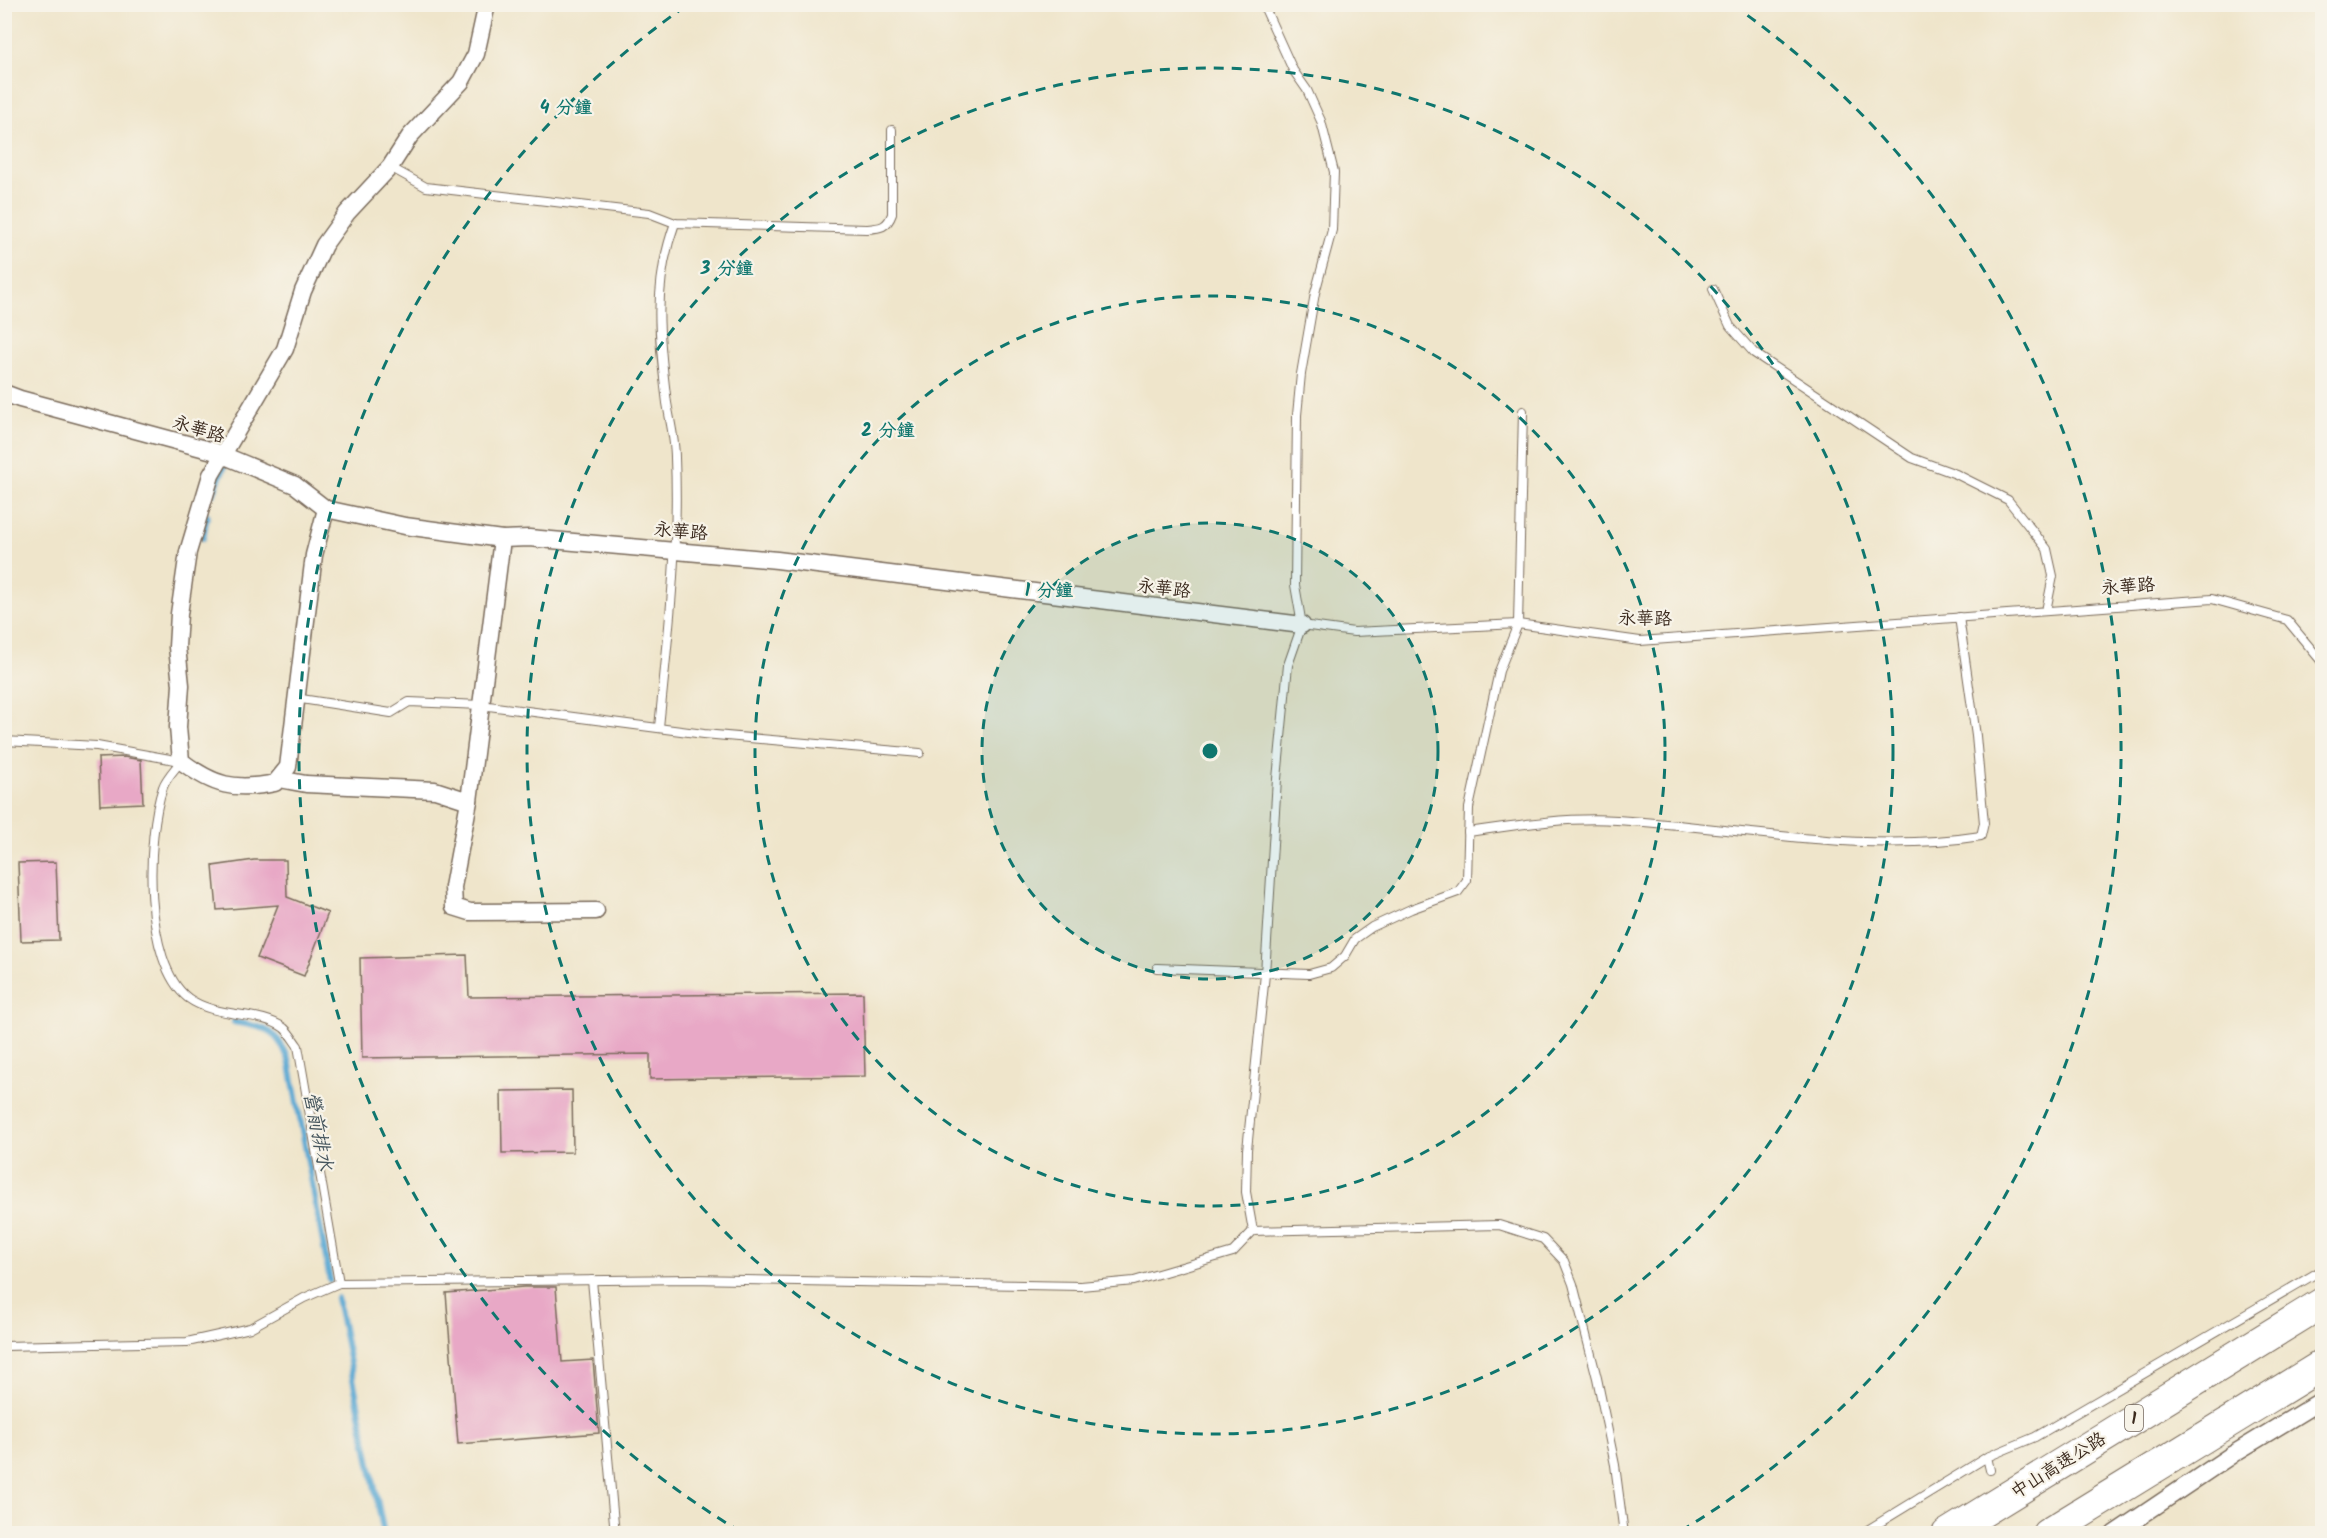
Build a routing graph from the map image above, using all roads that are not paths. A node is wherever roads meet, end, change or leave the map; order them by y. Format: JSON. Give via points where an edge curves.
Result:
{"nodes":[{"id":1,"x":487,"y":4,"type":"edge"},
{"id":2,"x":1263,"y":4,"type":"edge"},
{"id":3,"x":892,"y":130,"type":"dead end"},
{"id":4,"x":390,"y":167,"type":"junction"},
{"id":5,"x":675,"y":223,"type":"junction"},
{"id":6,"x":1713,"y":289,"type":"dead end"},
{"id":7,"x":4,"y":393,"type":"edge"},
{"id":8,"x":1523,"y":411,"type":"dead end"},
{"id":9,"x":221,"y":455,"type":"junction"},
{"id":10,"x":326,"y":509,"type":"junction"},
{"id":11,"x":502,"y":539,"type":"junction"},
{"id":12,"x":675,"y":550,"type":"junction"},
{"id":13,"x":2046,"y":611,"type":"junction"},
{"id":14,"x":1959,"y":617,"type":"junction"},
{"id":15,"x":1518,"y":624,"type":"junction"},
{"id":16,"x":1302,"y":625,"type":"junction"},
{"id":17,"x":2322,"y":662,"type":"edge"},
{"id":18,"x":295,"y":698,"type":"junction"},
{"id":19,"x":481,"y":705,"type":"junction"},
{"id":20,"x":659,"y":727,"type":"junction"},
{"id":21,"x":4,"y":741,"type":"edge"},
{"id":22,"x":920,"y":753,"type":"dead end"},
{"id":23,"x":181,"y":761,"type":"junction"},
{"id":24,"x":279,"y":779,"type":"junction"},
{"id":25,"x":469,"y":801,"type":"junction"},
{"id":26,"x":1468,"y":831,"type":"junction"},
{"id":27,"x":596,"y":911,"type":"dead end"},
{"id":28,"x":1156,"y":968,"type":"dead end"},
{"id":29,"x":1265,"y":974,"type":"junction"},
{"id":30,"x":1253,"y":1231,"type":"junction"},
{"id":31,"x":2322,"y":1270,"type":"edge"},
{"id":32,"x":592,"y":1280,"type":"junction"},
{"id":33,"x":339,"y":1283,"type":"junction"},
{"id":34,"x":2322,"y":1303,"type":"edge"},
{"id":35,"x":4,"y":1346,"type":"edge"},
{"id":36,"x":2322,"y":1365,"type":"edge"},
{"id":37,"x":2322,"y":1400,"type":"edge"},
{"id":38,"x":1987,"y":1457,"type":"junction"},
{"id":39,"x":1990,"y":1470,"type":"dead end"},
{"id":40,"x":615,"y":1533,"type":"edge"},
{"id":41,"x":1624,"y":1533,"type":"edge"},
{"id":42,"x":1861,"y":1533,"type":"edge"},
{"id":43,"x":1947,"y":1533,"type":"edge"},
{"id":44,"x":2047,"y":1533,"type":"edge"},
{"id":45,"x":2114,"y":1533,"type":"edge"}],
"edges":[{"from":1,"to":4,"type":"street","via":[[476,54],[461,82],[410,136]]},
{"from":2,"to":16,"type":"lane","via":[[1321,121],[1334,172],[1332,230],[1316,293],[1297,415],[1295,585]]},
{"from":3,"to":5,"type":"lane","via":[[892,214],[884,227]]},
{"from":4,"to":5,"type":"lane","via":[[426,187],[649,213]]},
{"from":4,"to":9,"type":"street","via":[[347,213],[324,245],[303,291],[285,349]]},
{"from":5,"to":12,"type":"lane","via":[[662,264],[658,328],[675,456]]},
{"from":6,"to":13,"type":"lane","via":[[1730,326],[1754,353],[1912,458],[2008,500],[2048,549],[2053,576]]},
{"from":7,"to":9,"type":"street","name":"永華路"},
{"from":8,"to":15,"type":"lane"},
{"from":9,"to":10,"type":"street","name":"永華路","via":[[295,485]]},
{"from":9,"to":23,"type":"street","via":[[201,504],[188,552],[179,614]]},
{"from":10,"to":11,"type":"street","name":"永華路","via":[[405,526]]},
{"from":10,"to":18,"type":"street","via":[[314,555]]},
{"from":11,"to":12,"type":"street","name":"永華路","via":[[529,537]]},
{"from":11,"to":19,"type":"street"},
{"from":12,"to":16,"type":"street","name":"永華路"},
{"from":12,"to":20,"type":"lane"},
{"from":13,"to":14,"type":"lane","name":"永華路"},
{"from":13,"to":17,"type":"lane","name":"永華路","via":[[2212,599],[2287,620]]},
{"from":14,"to":15,"type":"lane","name":"永華路","via":[[1640,640]]},
{"from":14,"to":26,"type":"lane","via":[[1976,736],[1984,823],[1981,836],[1897,842],[1615,820],[1542,821]]},
{"from":15,"to":16,"type":"lane","name":"永華路","via":[[1354,632]]},
{"from":15,"to":26,"type":"lane","via":[[1499,671],[1469,808]]},
{"from":16,"to":29,"type":"lane","via":[[1288,665]]},
{"from":18,"to":19,"type":"lane","via":[[391,712],[409,702]]},
{"from":18,"to":24,"type":"street","via":[[288,767]]},
{"from":19,"to":20,"type":"lane"},
{"from":19,"to":25,"type":"street"},
{"from":20,"to":22,"type":"lane"},
{"from":21,"to":23,"type":"lane","via":[[97,746]]},
{"from":23,"to":24,"type":"street","via":[[206,780],[238,786],[249,788]]},
{"from":23,"to":33,"type":"lane","via":[[163,786],[156,825],[152,915],[160,950],[173,982],[188,998],[214,1011],[284,1028],[298,1046]]},
{"from":24,"to":25,"type":"street","via":[[306,784],[435,790]]},
{"from":25,"to":27,"type":"street","via":[[453,886],[454,907],[470,912]]},
{"from":26,"to":29,"type":"lane","via":[[1467,880],[1458,892],[1372,927],[1355,939],[1345,956],[1331,968],[1309,974]]},
{"from":28,"to":29,"type":"lane"},
{"from":29,"to":30,"type":"lane","via":[[1247,1150],[1246,1192]]},
{"from":30,"to":32,"type":"lane","via":[[1233,1252],[1134,1281],[1082,1286]]},
{"from":30,"to":41,"type":"lane","via":[[1499,1225],[1543,1239],[1564,1261],[1573,1284],[1615,1465]]},
{"from":31,"to":38,"type":"lane","via":[[2035,1437]]},
{"from":32,"to":33,"type":"lane"},
{"from":32,"to":40,"type":"lane"},
{"from":33,"to":35,"type":"lane","via":[[250,1328],[188,1342]]},
{"from":34,"to":43,"type":"highway","name":"中山高速公路","number":"1"},
{"from":36,"to":44,"type":"highway"},
{"from":37,"to":45,"type":"street"},
{"from":38,"to":39,"type":"lane"},
{"from":38,"to":42,"type":"lane"}]}
